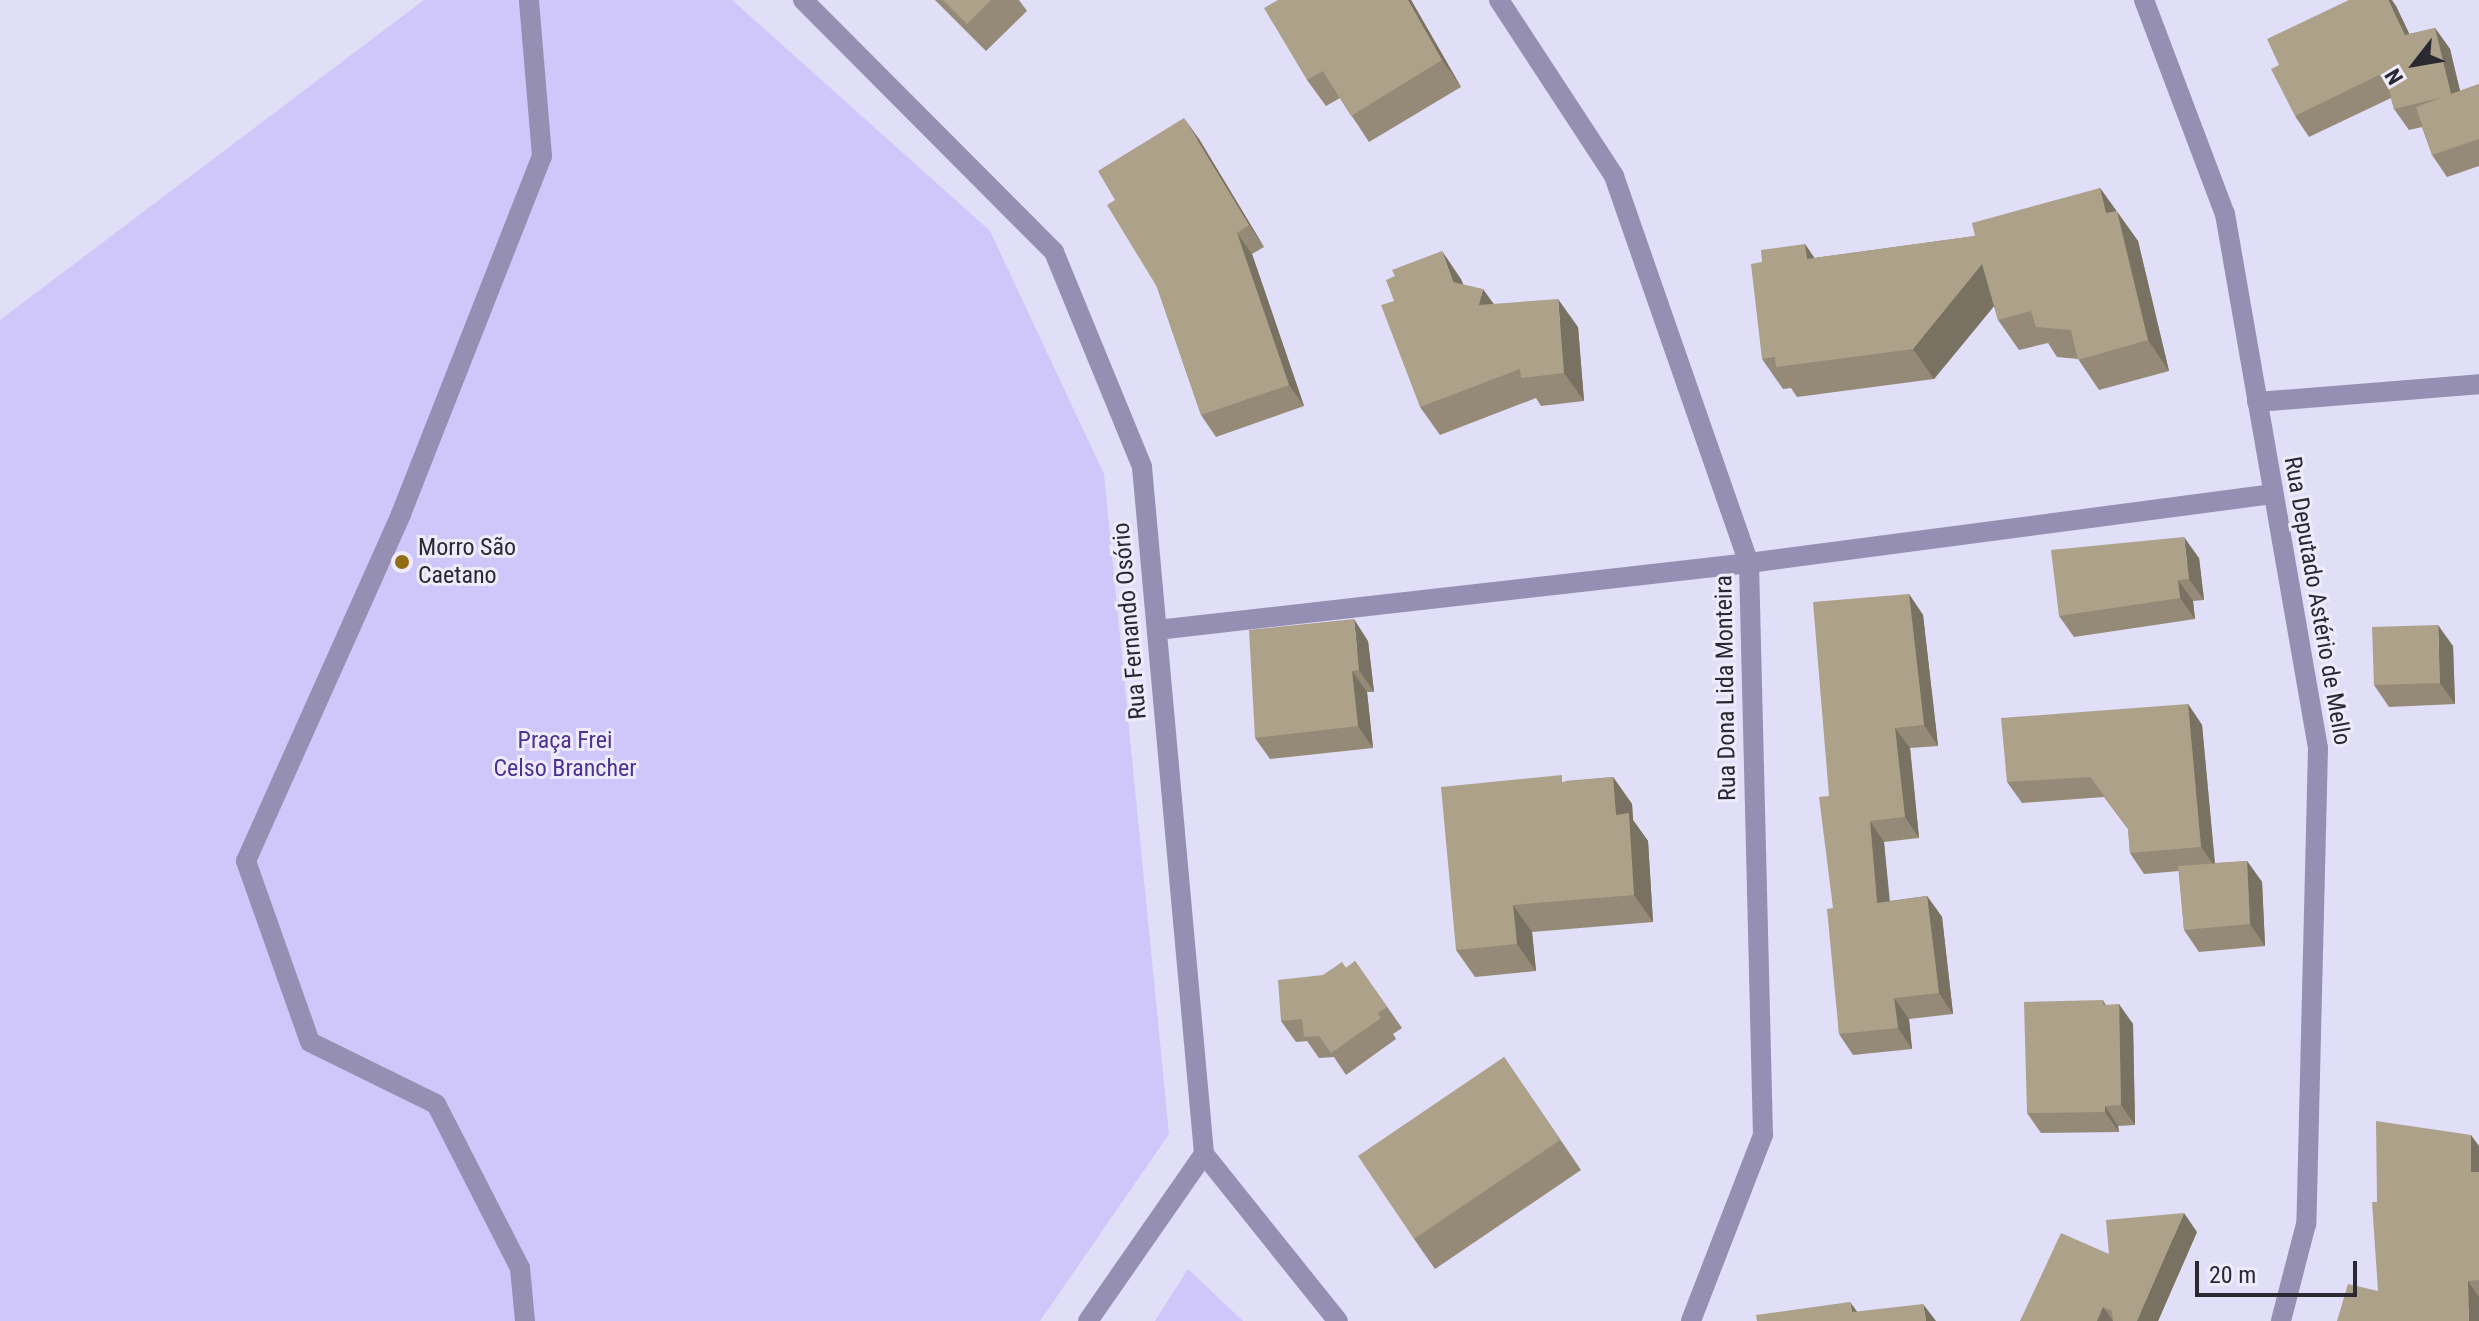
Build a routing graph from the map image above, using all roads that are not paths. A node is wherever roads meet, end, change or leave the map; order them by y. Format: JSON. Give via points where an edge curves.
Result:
{"nodes":[{"id":1,"x":529,"y":0,"type":"edge"},
{"id":2,"x":803,"y":0,"type":"edge"},
{"id":3,"x":1499,"y":0,"type":"edge"},
{"id":4,"x":2144,"y":0,"type":"edge"},
{"id":5,"x":2479,"y":384,"type":"edge"},
{"id":6,"x":2257,"y":402,"type":"junction"},
{"id":7,"x":2273,"y":494,"type":"junction"},
{"id":8,"x":1749,"y":563,"type":"junction"},
{"id":9,"x":1157,"y":630,"type":"junction"},
{"id":10,"x":1204,"y":1154,"type":"junction"},
{"id":11,"x":525,"y":1321,"type":"edge"},
{"id":12,"x":1088,"y":1321,"type":"edge"},
{"id":13,"x":1338,"y":1321,"type":"edge"},
{"id":14,"x":1691,"y":1321,"type":"edge"},
{"id":15,"x":2281,"y":1321,"type":"edge"}],
"edges":[{"from":1,"to":11,"type":"street","via":[[542,156],[401,514],[246,861],[310,1042],[436,1104],[520,1268]]},
{"from":2,"to":9,"type":"street","name":"Rua Fernando Osório","via":[[1054,252],[1142,467]]},
{"from":3,"to":8,"type":"street","name":"Rua Dona Lida Monteira","via":[[1614,176]]},
{"from":4,"to":6,"type":"street","name":"Rua Deputado Astério de Mello","via":[[2225,214]]},
{"from":5,"to":6,"type":"street"},
{"from":6,"to":7,"type":"street","name":"Rua Deputado Astério de Mello"},
{"from":7,"to":8,"type":"street"},
{"from":7,"to":15,"type":"street","name":"Rua Deputado Astério de Mello","via":[[2318,748],[2306,1224]]},
{"from":8,"to":9,"type":"street"},
{"from":8,"to":14,"type":"street","name":"Rua Dona Lida Monteira","via":[[1763,1135]]},
{"from":9,"to":10,"type":"street","name":"Rua Fernando Osório"},
{"from":10,"to":12,"type":"street"},
{"from":10,"to":13,"type":"street"}]}
